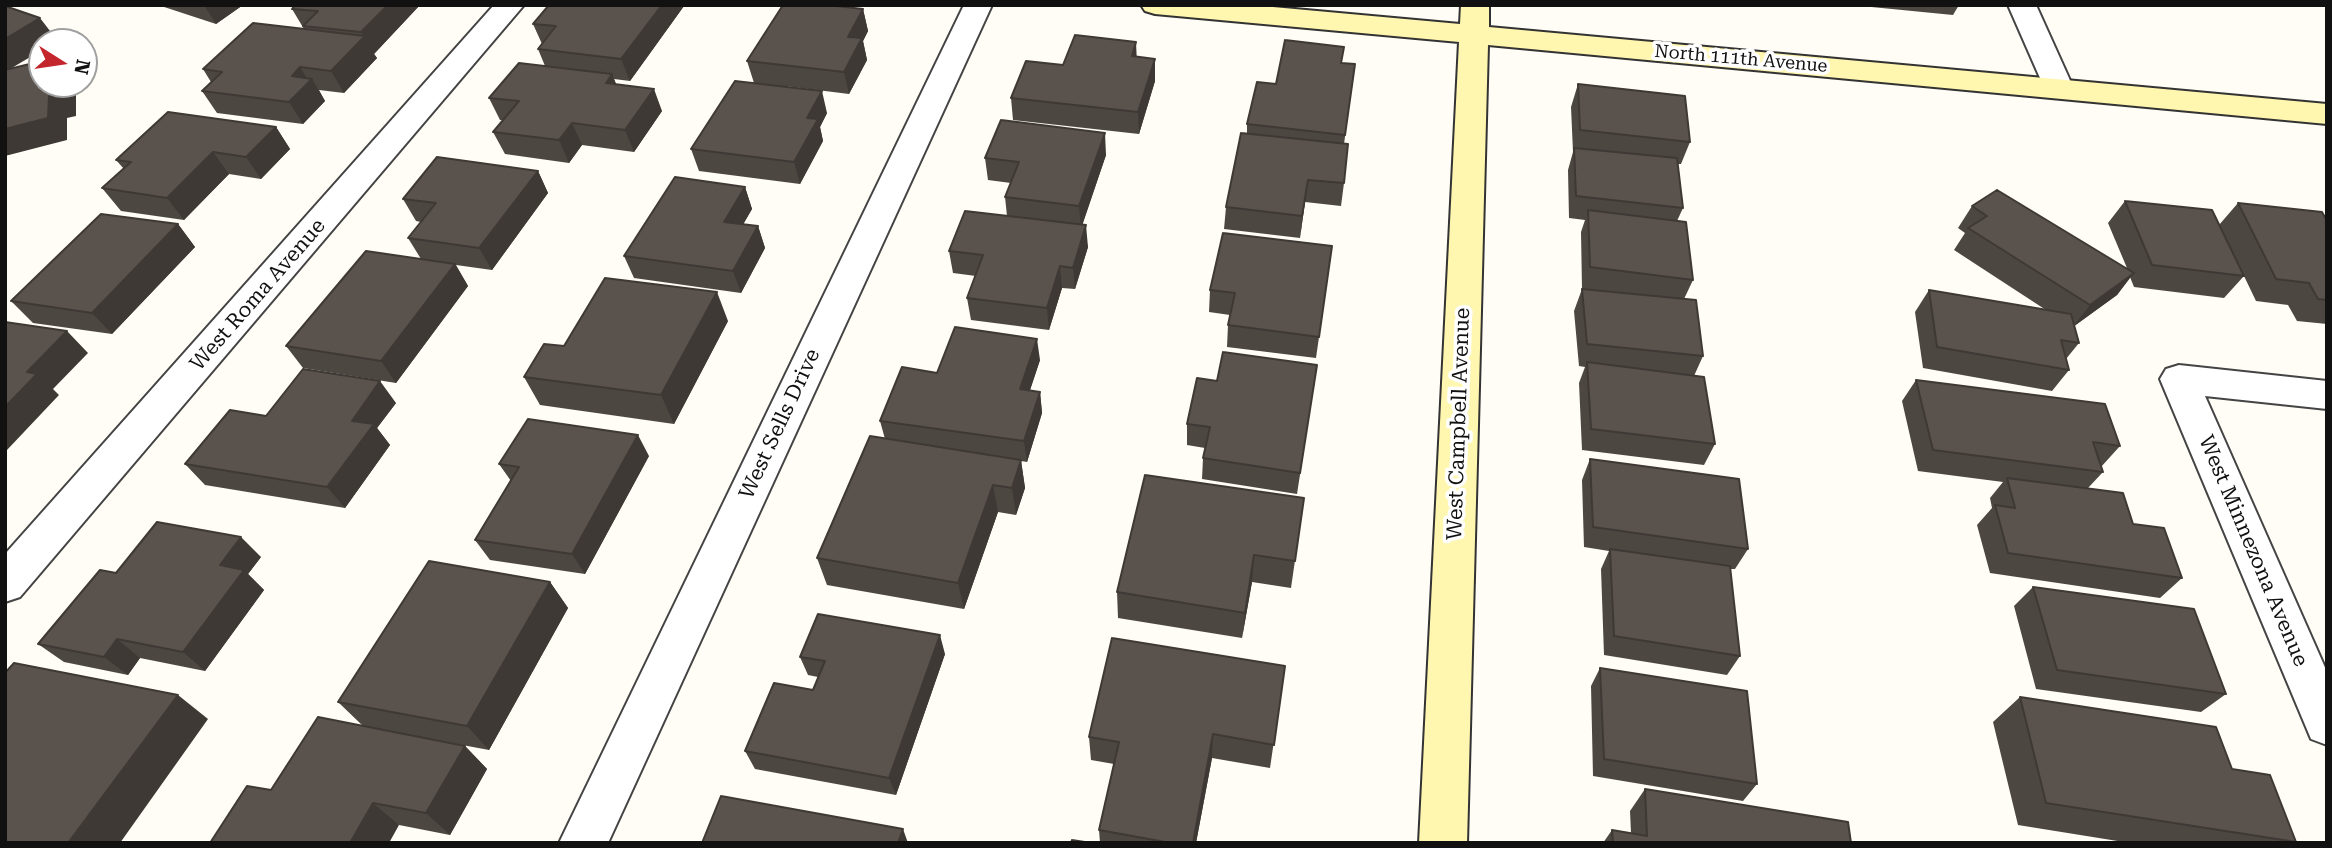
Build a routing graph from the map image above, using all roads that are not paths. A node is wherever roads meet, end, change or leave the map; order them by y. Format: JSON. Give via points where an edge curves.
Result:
{"nodes":[{"id":1,"x":510,"y":5,"type":"edge"},
{"id":2,"x":978,"y":5,"type":"edge"},
{"id":3,"x":1156,"y":5,"type":"edge"},
{"id":4,"x":2022,"y":5,"type":"edge"},
{"id":5,"x":1475,"y":20,"type":"edge"},
{"id":6,"x":2058,"y":87,"type":"junction"},
{"id":7,"x":2327,"y":114,"type":"edge"},
{"id":8,"x":2327,"y":395,"type":"edge"},
{"id":9,"x":5,"y":584,"type":"edge"},
{"id":10,"x":2327,"y":724,"type":"edge"},
{"id":11,"x":583,"y":843,"type":"edge"},
{"id":12,"x":1443,"y":843,"type":"edge"}],
"edges":[{"from":1,"to":9,"type":"street","name":"West Roma Avenue"},
{"from":2,"to":11,"type":"street","name":"West Sells Drive"},
{"from":3,"to":5,"type":"street","name":"North 111th Avenue"},
{"from":4,"to":6,"type":"street"},
{"from":5,"to":6,"type":"street","name":"North 111th Avenue"},
{"from":5,"to":12,"type":"street","name":"West Campbell Avenue"},
{"from":6,"to":7,"type":"street","name":"North 111th Avenue"},
{"from":8,"to":10,"type":"street","name":"West Minnezona Avenue","via":[[2179,379]]}]}
